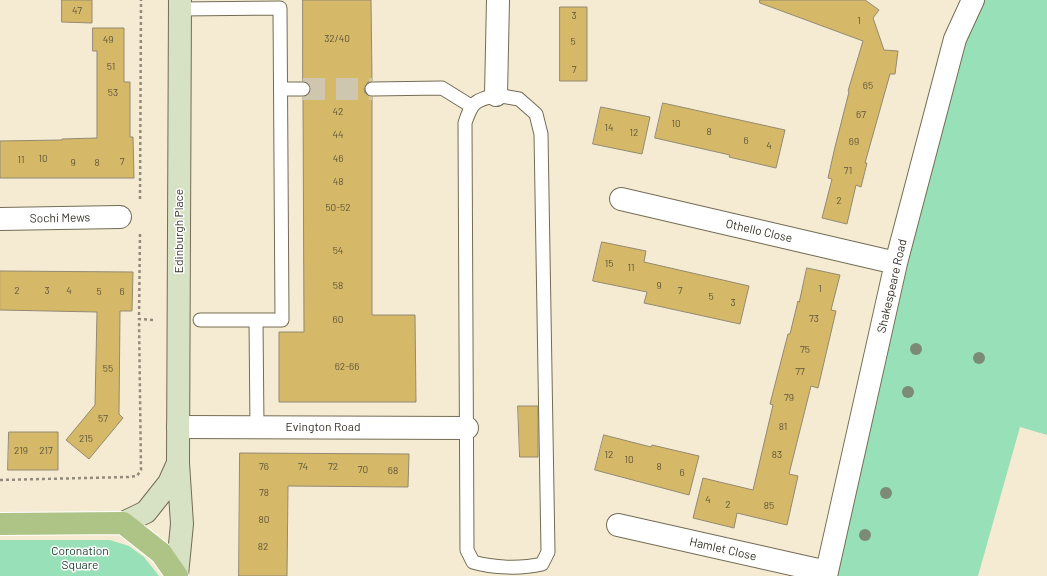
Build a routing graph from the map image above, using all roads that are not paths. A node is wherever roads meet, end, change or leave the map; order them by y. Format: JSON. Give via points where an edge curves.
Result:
{"nodes":[{"id":1,"x":498,"y":0,"type":"edge"},
{"id":2,"x":972,"y":0,"type":"edge"},
{"id":3,"x":180,"y":5,"type":"edge"},
{"id":4,"x":281,"y":89,"type":"junction"},
{"id":5,"x":304,"y":89,"type":"tunnel mouth"},
{"id":6,"x":372,"y":89,"type":"tunnel mouth"},
{"id":7,"x":496,"y":94,"type":"junction"},
{"id":8,"x":471,"y":106,"type":"junction"},
{"id":9,"x":621,"y":199,"type":"dead end"},
{"id":10,"x":120,"y":217,"type":"dead end"},
{"id":11,"x":0,"y":219,"type":"edge"},
{"id":12,"x":896,"y":263,"type":"junction"},
{"id":13,"x":200,"y":320,"type":"dead end"},
{"id":14,"x":256,"y":320,"type":"junction"},
{"id":15,"x":178,"y":426,"type":"junction"},
{"id":16,"x":257,"y":427,"type":"junction"},
{"id":17,"x":467,"y":428,"type":"junction"},
{"id":18,"x":178,"y":463,"type":"junction"},
{"id":19,"x":123,"y":523,"type":"junction"},
{"id":20,"x":0,"y":524,"type":"edge"},
{"id":21,"x":618,"y":525,"type":"dead end"},
{"id":22,"x":827,"y":574,"type":"edge"},
{"id":23,"x":177,"y":575,"type":"edge"}],
"edges":[{"from":1,"to":7,"type":"street"},
{"from":2,"to":12,"type":"street","name":"Shakespeare Road","via":[[955,39]]},
{"from":3,"to":4,"type":"lane","via":[[280,8]]},
{"from":3,"to":15,"type":"street","name":"Edinburgh Place"},
{"from":4,"to":5,"type":"lane"},
{"from":4,"to":14,"type":"lane","via":[[282,320]]},
{"from":6,"to":8,"type":"lane","via":[[442,88]]},
{"from":7,"to":8,"type":"lane","via":[[483,98]]},
{"from":7,"to":17,"type":"lane","via":[[519,99],[536,114],[540,134],[548,552],[542,564],[486,566],[473,562],[467,550]]},
{"from":8,"to":17,"type":"lane","via":[[465,123]]},
{"from":9,"to":12,"type":"street","name":"Othello Close"},
{"from":10,"to":11,"type":"street","name":"Sochi Mews"},
{"from":12,"to":22,"type":"street","name":"Shakespeare Road"},
{"from":13,"to":14,"type":"lane"},
{"from":14,"to":16,"type":"lane"},
{"from":15,"to":16,"type":"street","name":"Evington Road"},
{"from":15,"to":18,"type":"street","name":"Edinburgh Place"},
{"from":16,"to":17,"type":"street","name":"Evington Road"},
{"from":18,"to":19,"type":"street","name":"Edinburgh Place","via":[[169,483],[146,512]]},
{"from":18,"to":23,"type":"street","name":"Edinburgh Place","via":[[182,524]]},
{"from":19,"to":20,"type":"main road"},
{"from":19,"to":23,"type":"main road","via":[[161,553]]},
{"from":21,"to":22,"type":"street","name":"Hamlet Close"}]}
